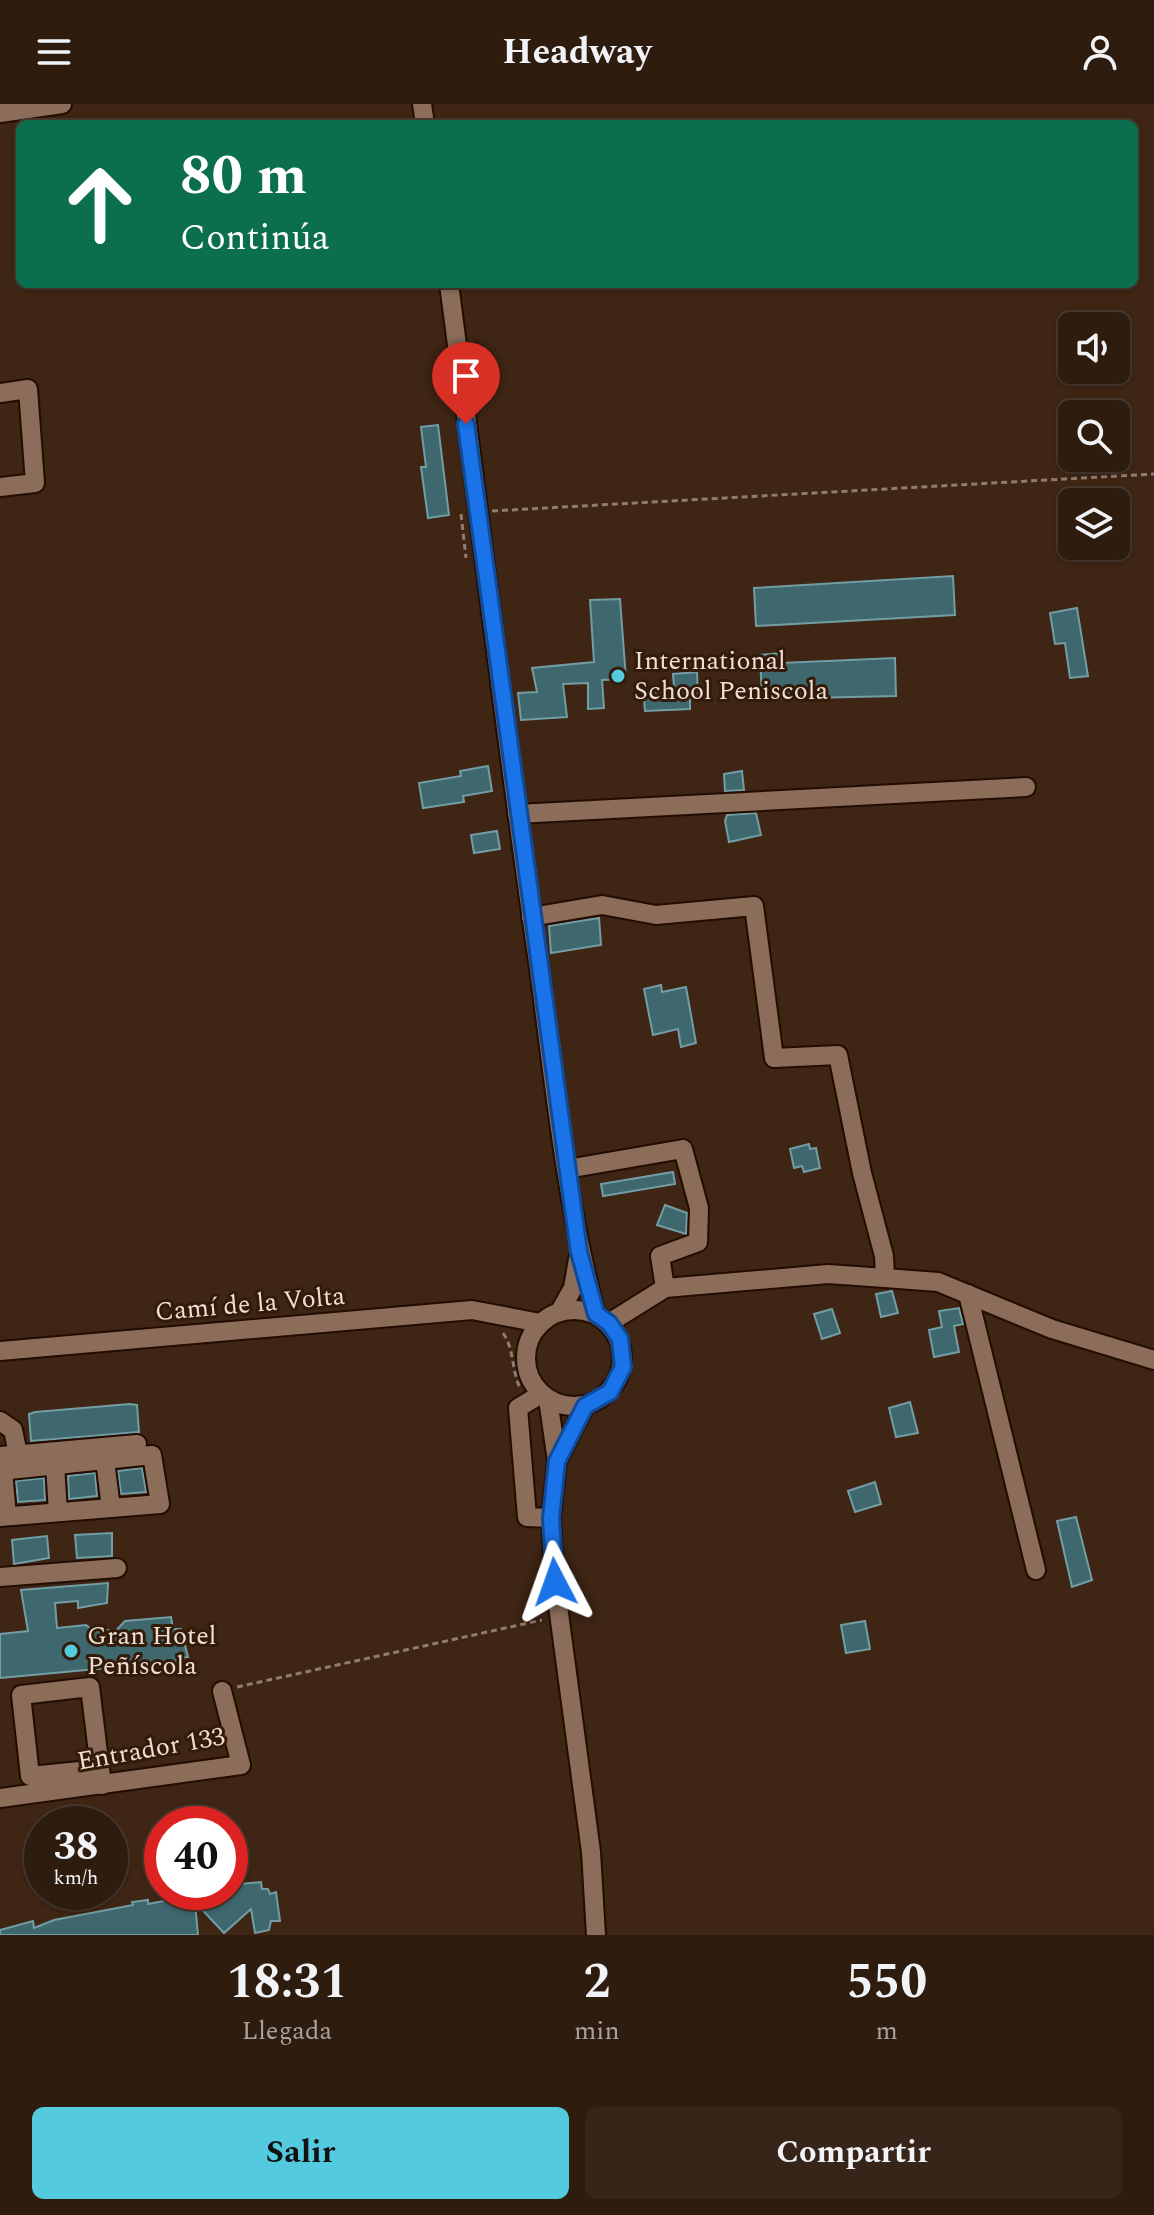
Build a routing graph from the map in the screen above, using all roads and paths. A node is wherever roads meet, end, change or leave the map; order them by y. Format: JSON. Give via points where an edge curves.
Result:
{"nodes":[{"id":1,"x":62,"y":104,"type":"edge"},
{"id":2,"x":0,"y":113,"type":"edge"},
{"id":3,"x":449,"y":288,"type":"edge"},
{"id":4,"x":0,"y":393,"type":"edge"},
{"id":5,"x":1154,"y":474,"type":"edge"},
{"id":6,"x":0,"y":487,"type":"edge"},
{"id":7,"x":459,"y":501,"type":"dead end"},
{"id":8,"x":476,"y":511,"type":"junction"},
{"id":9,"x":467,"y":564,"type":"dead end"},
{"id":10,"x":1026,"y":787,"type":"dead end"},
{"id":11,"x":517,"y":814,"type":"junction"},
{"id":12,"x":531,"y":917,"type":"junction"},
{"id":13,"x":567,"y":1169,"type":"junction"},
{"id":14,"x":579,"y":1252,"type":"junction"},
{"id":15,"x":885,"y":1278,"type":"junction"},
{"id":16,"x":665,"y":1288,"type":"junction"},
{"id":17,"x":968,"y":1294,"type":"junction"},
{"id":18,"x":640,"y":1303,"type":"junction"},
{"id":19,"x":560,"y":1311,"type":"junction"},
{"id":20,"x":504,"y":1316,"type":"junction"},
{"id":21,"x":602,"y":1318,"type":"junction"},
{"id":22,"x":540,"y":1323,"type":"junction"},
{"id":23,"x":620,"y":1339,"type":"junction"},
{"id":24,"x":527,"y":1347,"type":"junction"},
{"id":25,"x":0,"y":1351,"type":"edge"},
{"id":26,"x":1154,"y":1365,"type":"edge"},
{"id":27,"x":539,"y":1398,"type":"junction"},
{"id":28,"x":585,"y":1406,"type":"junction"},
{"id":29,"x":0,"y":1421,"type":"edge"},
{"id":30,"x":138,"y":1444,"type":"dead end"},
{"id":31,"x":105,"y":1460,"type":"junction"},
{"id":32,"x":557,"y":1461,"type":"junction"},
{"id":33,"x":5,"y":1463,"type":"edge"},
{"id":34,"x":55,"y":1465,"type":"junction"},
{"id":35,"x":111,"y":1508,"type":"junction"},
{"id":36,"x":58,"y":1512,"type":"junction"},
{"id":37,"x":4,"y":1516,"type":"edge"},
{"id":38,"x":551,"y":1518,"type":"junction"},
{"id":39,"x":117,"y":1568,"type":"dead end"},
{"id":40,"x":1036,"y":1570,"type":"dead end"},
{"id":41,"x":0,"y":1577,"type":"edge"},
{"id":42,"x":549,"y":1615,"type":"junction"},
{"id":43,"x":222,"y":1691,"type":"joint"},
{"id":44,"x":101,"y":1777,"type":"junction"},
{"id":45,"x":0,"y":1798,"type":"edge"},
{"id":46,"x":596,"y":1935,"type":"edge"}],
"edges":[{"from":1,"to":2,"type":"street"},
{"from":3,"to":8,"type":"street"},
{"from":4,"to":6,"type":"street","via":[[28,389],[35,483]]},
{"from":5,"to":8,"type":"path"},
{"from":7,"to":9,"type":"path"},
{"from":8,"to":11,"type":"street"},
{"from":10,"to":11,"type":"street"},
{"from":11,"to":12,"type":"street"},
{"from":12,"to":13,"type":"street"},
{"from":12,"to":15,"type":"street","via":[[602,905],[656,915],[754,906],[774,1058],[838,1055]]},
{"from":13,"to":14,"type":"street"},
{"from":13,"to":16,"type":"street","via":[[683,1149],[699,1208],[698,1242],[660,1256]]},
{"from":14,"to":19,"type":"street","via":[[573,1288]]},
{"from":14,"to":21,"type":"street"},
{"from":15,"to":16,"type":"street","via":[[828,1274]]},
{"from":15,"to":17,"type":"street","via":[[938,1282]]},
{"from":16,"to":18,"type":"street"},
{"from":17,"to":26,"type":"street"},
{"from":17,"to":40,"type":"street"},
{"from":18,"to":21,"type":"street"},
{"from":18,"to":23,"type":"street"},
{"from":19,"to":21,"type":"street","via":[[578,1309]]},
{"from":19,"to":22,"type":"street"},
{"from":20,"to":22,"type":"street","name":"Camí de la Volta"},
{"from":20,"to":24,"type":"street"},
{"from":20,"to":25,"type":"street","name":"Camí de la Volta","via":[[472,1310]]},
{"from":20,"to":27,"type":"path","via":[[499,1326],[509,1342],[513,1375]]},
{"from":21,"to":23,"type":"street"},
{"from":22,"to":24,"type":"street"},
{"from":23,"to":28,"type":"street","via":[[623,1367],[610,1392]]},
{"from":24,"to":27,"type":"street","via":[[527,1372]]},
{"from":27,"to":28,"type":"street"},
{"from":27,"to":32,"type":"street"},
{"from":27,"to":38,"type":"street","via":[[518,1408],[527,1517]]},
{"from":28,"to":32,"type":"street"},
{"from":29,"to":33,"type":"street","via":[[13,1430]]},
{"from":30,"to":33,"type":"street"},
{"from":31,"to":34,"type":"street"},
{"from":31,"to":35,"type":"street"},
{"from":31,"to":35,"type":"street","via":[[152,1455],[160,1504]]},
{"from":32,"to":38,"type":"street"},
{"from":33,"to":34,"type":"street"},
{"from":33,"to":37,"type":"street"},
{"from":34,"to":36,"type":"street"},
{"from":35,"to":36,"type":"street"},
{"from":36,"to":37,"type":"street"},
{"from":38,"to":42,"type":"street"},
{"from":39,"to":41,"type":"street"},
{"from":42,"to":43,"type":"path"},
{"from":42,"to":46,"type":"street","via":[[591,1852]]},
{"from":43,"to":44,"type":"street","name":"Entrador 133","via":[[241,1765]]},
{"from":44,"to":44,"type":"street","via":[[30,1776],[21,1695],[90,1687]]},
{"from":44,"to":45,"type":"street","name":"Entrador 133"}]}
